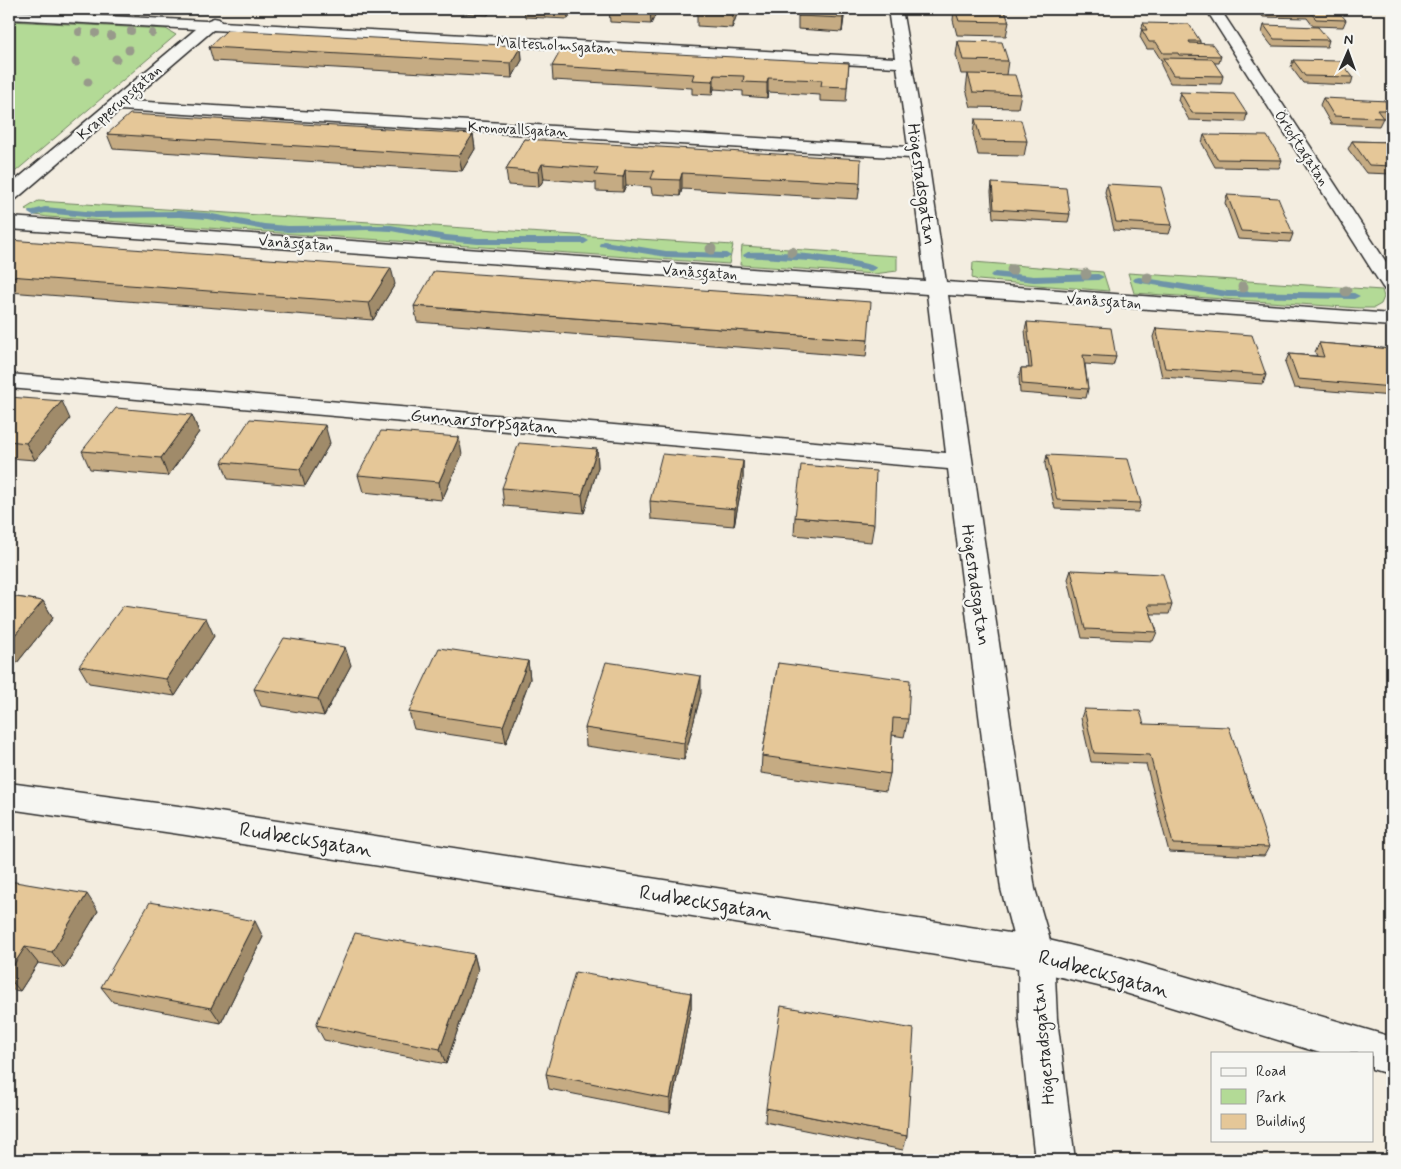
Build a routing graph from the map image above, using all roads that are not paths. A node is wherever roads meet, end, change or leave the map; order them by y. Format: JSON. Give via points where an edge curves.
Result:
{"nodes":[{"id":1,"x":228,"y":9,"type":"edge"},
{"id":2,"x":895,"y":9,"type":"edge"},
{"id":3,"x":1213,"y":9,"type":"edge"},
{"id":4,"x":9,"y":15,"type":"edge"},
{"id":5,"x":208,"y":27,"type":"junction"},
{"id":6,"x":904,"y":63,"type":"junction"},
{"id":7,"x":116,"y":105,"type":"junction"},
{"id":8,"x":918,"y":153,"type":"junction"},
{"id":9,"x":9,"y":195,"type":"edge"},
{"id":10,"x":9,"y":223,"type":"edge"},
{"id":11,"x":1392,"y":286,"type":"edge"},
{"id":12,"x":936,"y":289,"type":"junction"},
{"id":13,"x":1392,"y":320,"type":"edge"},
{"id":14,"x":9,"y":381,"type":"edge"},
{"id":15,"x":960,"y":462,"type":"junction"},
{"id":16,"x":9,"y":796,"type":"edge"},
{"id":17,"x":1036,"y":954,"type":"junction"},
{"id":18,"x":1392,"y":1056,"type":"edge"},
{"id":19,"x":1055,"y":1160,"type":"edge"}],
"edges":[{"from":1,"to":5,"type":"street","name":"Krapperupsgatan"},
{"from":2,"to":6,"type":"street","name":"Högestadsgatan"},
{"from":3,"to":11,"type":"street","name":"Örtoftagatan"},
{"from":4,"to":5,"type":"street","name":"Maltesholmsgatan"},
{"from":5,"to":6,"type":"street","name":"Maltesholmsgatan"},
{"from":5,"to":7,"type":"street","name":"Krapperupsgatan"},
{"from":6,"to":8,"type":"street","name":"Högestadsgatan"},
{"from":7,"to":8,"type":"street","name":"Kronovallsgatan"},
{"from":7,"to":9,"type":"street","name":"Krapperupsgatan"},
{"from":8,"to":12,"type":"street","name":"Högestadsgatan"},
{"from":10,"to":12,"type":"street","name":"Vanåsgatan"},
{"from":12,"to":13,"type":"street","name":"Vanåsgatan"},
{"from":12,"to":15,"type":"street","name":"Högestadsgatan"},
{"from":14,"to":15,"type":"street","name":"Gunnarstorpsgatan"},
{"from":15,"to":17,"type":"street","name":"Högestadsgatan","via":[[1018,889]]},
{"from":16,"to":17,"type":"street","name":"Rudbecksgatan","via":[[186,820]]},
{"from":17,"to":18,"type":"street","name":"Rudbecksgatan","via":[[1119,974]]},
{"from":17,"to":19,"type":"street","name":"Högestadsgatan","via":[[1038,1019]]}]}
